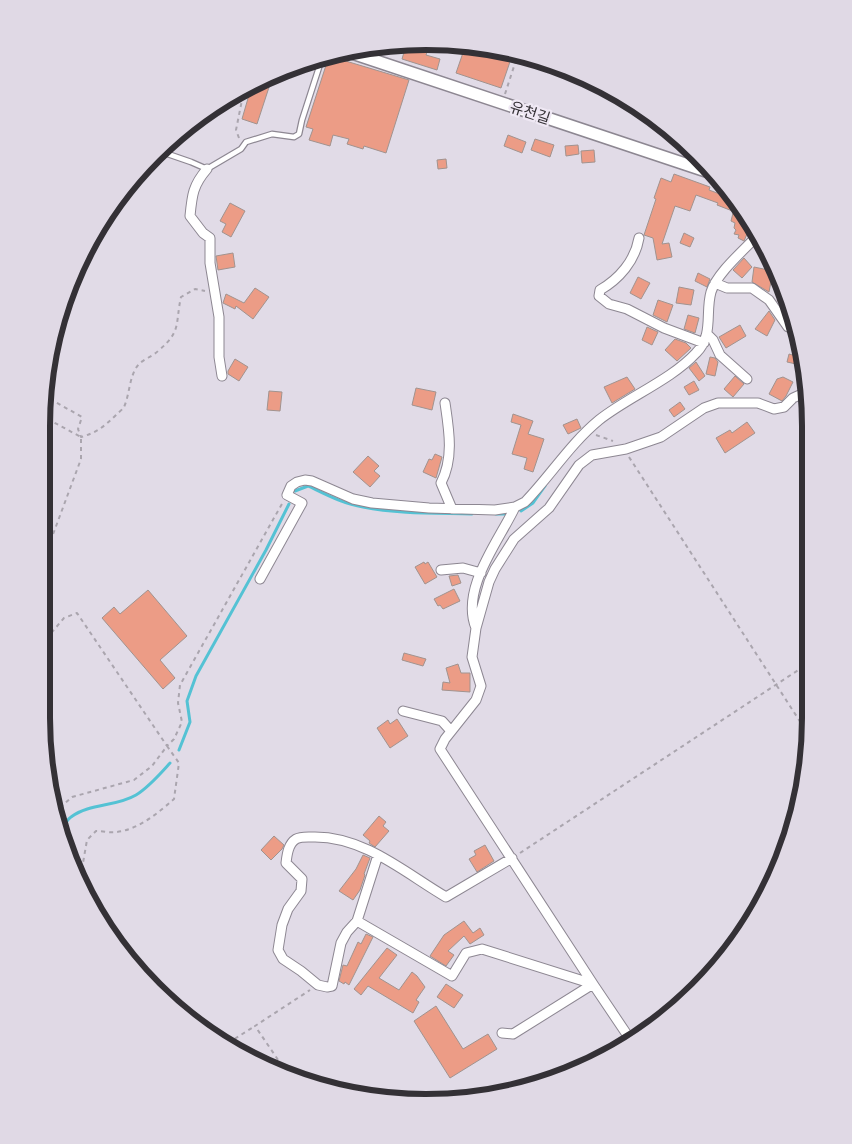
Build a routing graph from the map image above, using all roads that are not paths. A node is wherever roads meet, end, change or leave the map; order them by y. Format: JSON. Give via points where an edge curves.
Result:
{"nodes":[{"id":1,"x":360,"y":56,"type":"edge"},
{"id":2,"x":321,"y":65,"type":"edge"},
{"id":3,"x":167,"y":154,"type":"edge"},
{"id":4,"x":207,"y":169,"type":"junction"},
{"id":5,"x":701,"y":169,"type":"edge"},
{"id":6,"x":639,"y":238,"type":"dead end"},
{"id":7,"x":753,"y":240,"type":"edge"},
{"id":8,"x":715,"y":283,"type":"junction"},
{"id":9,"x":788,"y":326,"type":"edge"},
{"id":10,"x":706,"y":338,"type":"junction"},
{"id":11,"x":222,"y":376,"type":"dead end"},
{"id":12,"x":747,"y":379,"type":"dead end"},
{"id":13,"x":800,"y":394,"type":"edge"},
{"id":14,"x":445,"y":403,"type":"dead end"},
{"id":15,"x":516,"y":508,"type":"junction"},
{"id":16,"x":452,"y":509,"type":"junction"},
{"id":17,"x":441,"y":570,"type":"dead end"},
{"id":18,"x":481,"y":573,"type":"junction"},
{"id":19,"x":260,"y":579,"type":"dead end"},
{"id":20,"x":476,"y":628,"type":"junction"},
{"id":21,"x":403,"y":711,"type":"dead end"},
{"id":22,"x":451,"y":731,"type":"junction"},
{"id":23,"x":378,"y":855,"type":"junction"},
{"id":24,"x":512,"y":858,"type":"junction"},
{"id":25,"x":357,"y":922,"type":"junction"},
{"id":26,"x":593,"y":984,"type":"junction"},
{"id":27,"x":502,"y":1033,"type":"dead end"},
{"id":28,"x":627,"y":1036,"type":"edge"}],
"edges":[{"from":1,"to":5,"type":"street","name":"유천길"},
{"from":2,"to":4,"type":"lane","via":[[299,134],[294,137],[272,134],[246,142],[241,149]]},
{"from":3,"to":4,"type":"lane"},
{"from":4,"to":11,"type":"street","via":[[197,181],[190,216],[210,238],[210,263],[220,317]]},
{"from":6,"to":10,"type":"street","via":[[631,261],[612,283],[600,290],[599,296],[609,304],[627,309],[664,328]]},
{"from":7,"to":8,"type":"street"},
{"from":8,"to":9,"type":"street","via":[[727,288],[752,288],[769,300]]},
{"from":8,"to":10,"type":"street","via":[[710,298]]},
{"from":10,"to":12,"type":"street","via":[[713,340],[720,355]]},
{"from":10,"to":15,"type":"street","via":[[697,353],[680,367],[588,430],[526,502]]},
{"from":13,"to":20,"type":"street","via":[[792,398],[784,408],[718,403],[704,408],[661,437],[626,449],[592,455],[579,465],[548,508],[514,539],[489,582]]},
{"from":14,"to":16,"type":"street","via":[[450,446],[447,472],[441,483]]},
{"from":15,"to":16,"type":"street"},
{"from":15,"to":18,"type":"street"},
{"from":16,"to":19,"type":"street","via":[[372,503],[353,499],[312,481],[297,482],[287,495],[302,504]]},
{"from":17,"to":18,"type":"street","via":[[464,568]]},
{"from":18,"to":20,"type":"street","via":[[474,588],[471,609]]},
{"from":20,"to":22,"type":"street","via":[[472,657],[482,686],[476,700]]},
{"from":21,"to":22,"type":"street","via":[[442,721]]},
{"from":22,"to":24,"type":"street","via":[[440,749]]},
{"from":23,"to":24,"type":"street","via":[[446,897]]},
{"from":23,"to":25,"type":"street"},
{"from":23,"to":25,"type":"street","via":[[356,844],[321,837],[295,839],[288,849],[286,863],[302,879],[301,891],[288,909],[282,925],[278,950],[284,959],[318,985],[332,986],[341,943]]},
{"from":24,"to":26,"type":"street"},
{"from":25,"to":26,"type":"street","via":[[452,976],[466,953],[482,949]]},
{"from":26,"to":27,"type":"street","via":[[513,1034]]},
{"from":26,"to":28,"type":"street"}]}
